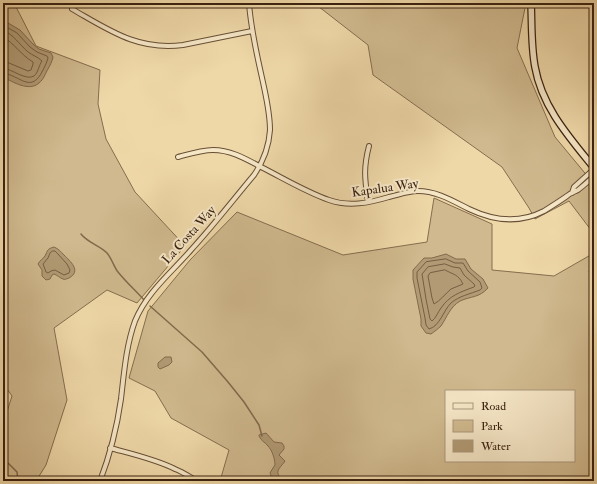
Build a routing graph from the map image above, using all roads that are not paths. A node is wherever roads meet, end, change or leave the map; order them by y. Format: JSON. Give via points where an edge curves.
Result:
{"nodes":[{"id":1,"x":249,"y":3,"type":"edge"},
{"id":2,"x":531,"y":3,"type":"edge"},
{"id":3,"x":72,"y":9,"type":"dead end"},
{"id":4,"x":252,"y":31,"type":"junction"},
{"id":5,"x":369,"y":146,"type":"dead end"},
{"id":6,"x":178,"y":157,"type":"dead end"},
{"id":7,"x":260,"y":166,"type":"junction"},
{"id":8,"x":594,"y":168,"type":"edge"},
{"id":9,"x":594,"y":176,"type":"edge"},
{"id":10,"x":572,"y":193,"type":"junction"},
{"id":11,"x":368,"y":202,"type":"junction"},
{"id":12,"x":110,"y":448,"type":"junction"},
{"id":13,"x":100,"y":481,"type":"edge"},
{"id":14,"x":197,"y":481,"type":"edge"}],
"edges":[{"from":1,"to":4,"type":"street","name":"La Costa Way"},
{"from":2,"to":8,"type":"street","via":[[532,47],[542,93],[564,131]]},
{"from":3,"to":4,"type":"street","via":[[123,37],[151,45],[174,46]]},
{"from":4,"to":7,"type":"street","name":"La Costa Way","via":[[270,119],[269,138]]},
{"from":5,"to":11,"type":"street","via":[[364,170]]},
{"from":6,"to":7,"type":"street","name":"Kapalua Way","via":[[203,151],[222,151],[239,155]]},
{"from":7,"to":11,"type":"street","name":"Kapalua Way","via":[[331,201],[348,204]]},
{"from":7,"to":12,"type":"street","name":"La Costa Way","via":[[190,251],[148,296],[140,311],[129,344],[118,417]]},
{"from":8,"to":10,"type":"street","name":"Kapalua Way","via":[[574,187]]},
{"from":9,"to":10,"type":"street","name":"Kapalua Way"},
{"from":10,"to":11,"type":"street","name":"Kapalua Way","via":[[544,211],[518,220],[502,220],[487,216],[434,193],[423,191]]},
{"from":12,"to":13,"type":"street","name":"La Costa Way"},
{"from":12,"to":14,"type":"street","via":[[168,466]]}]}
